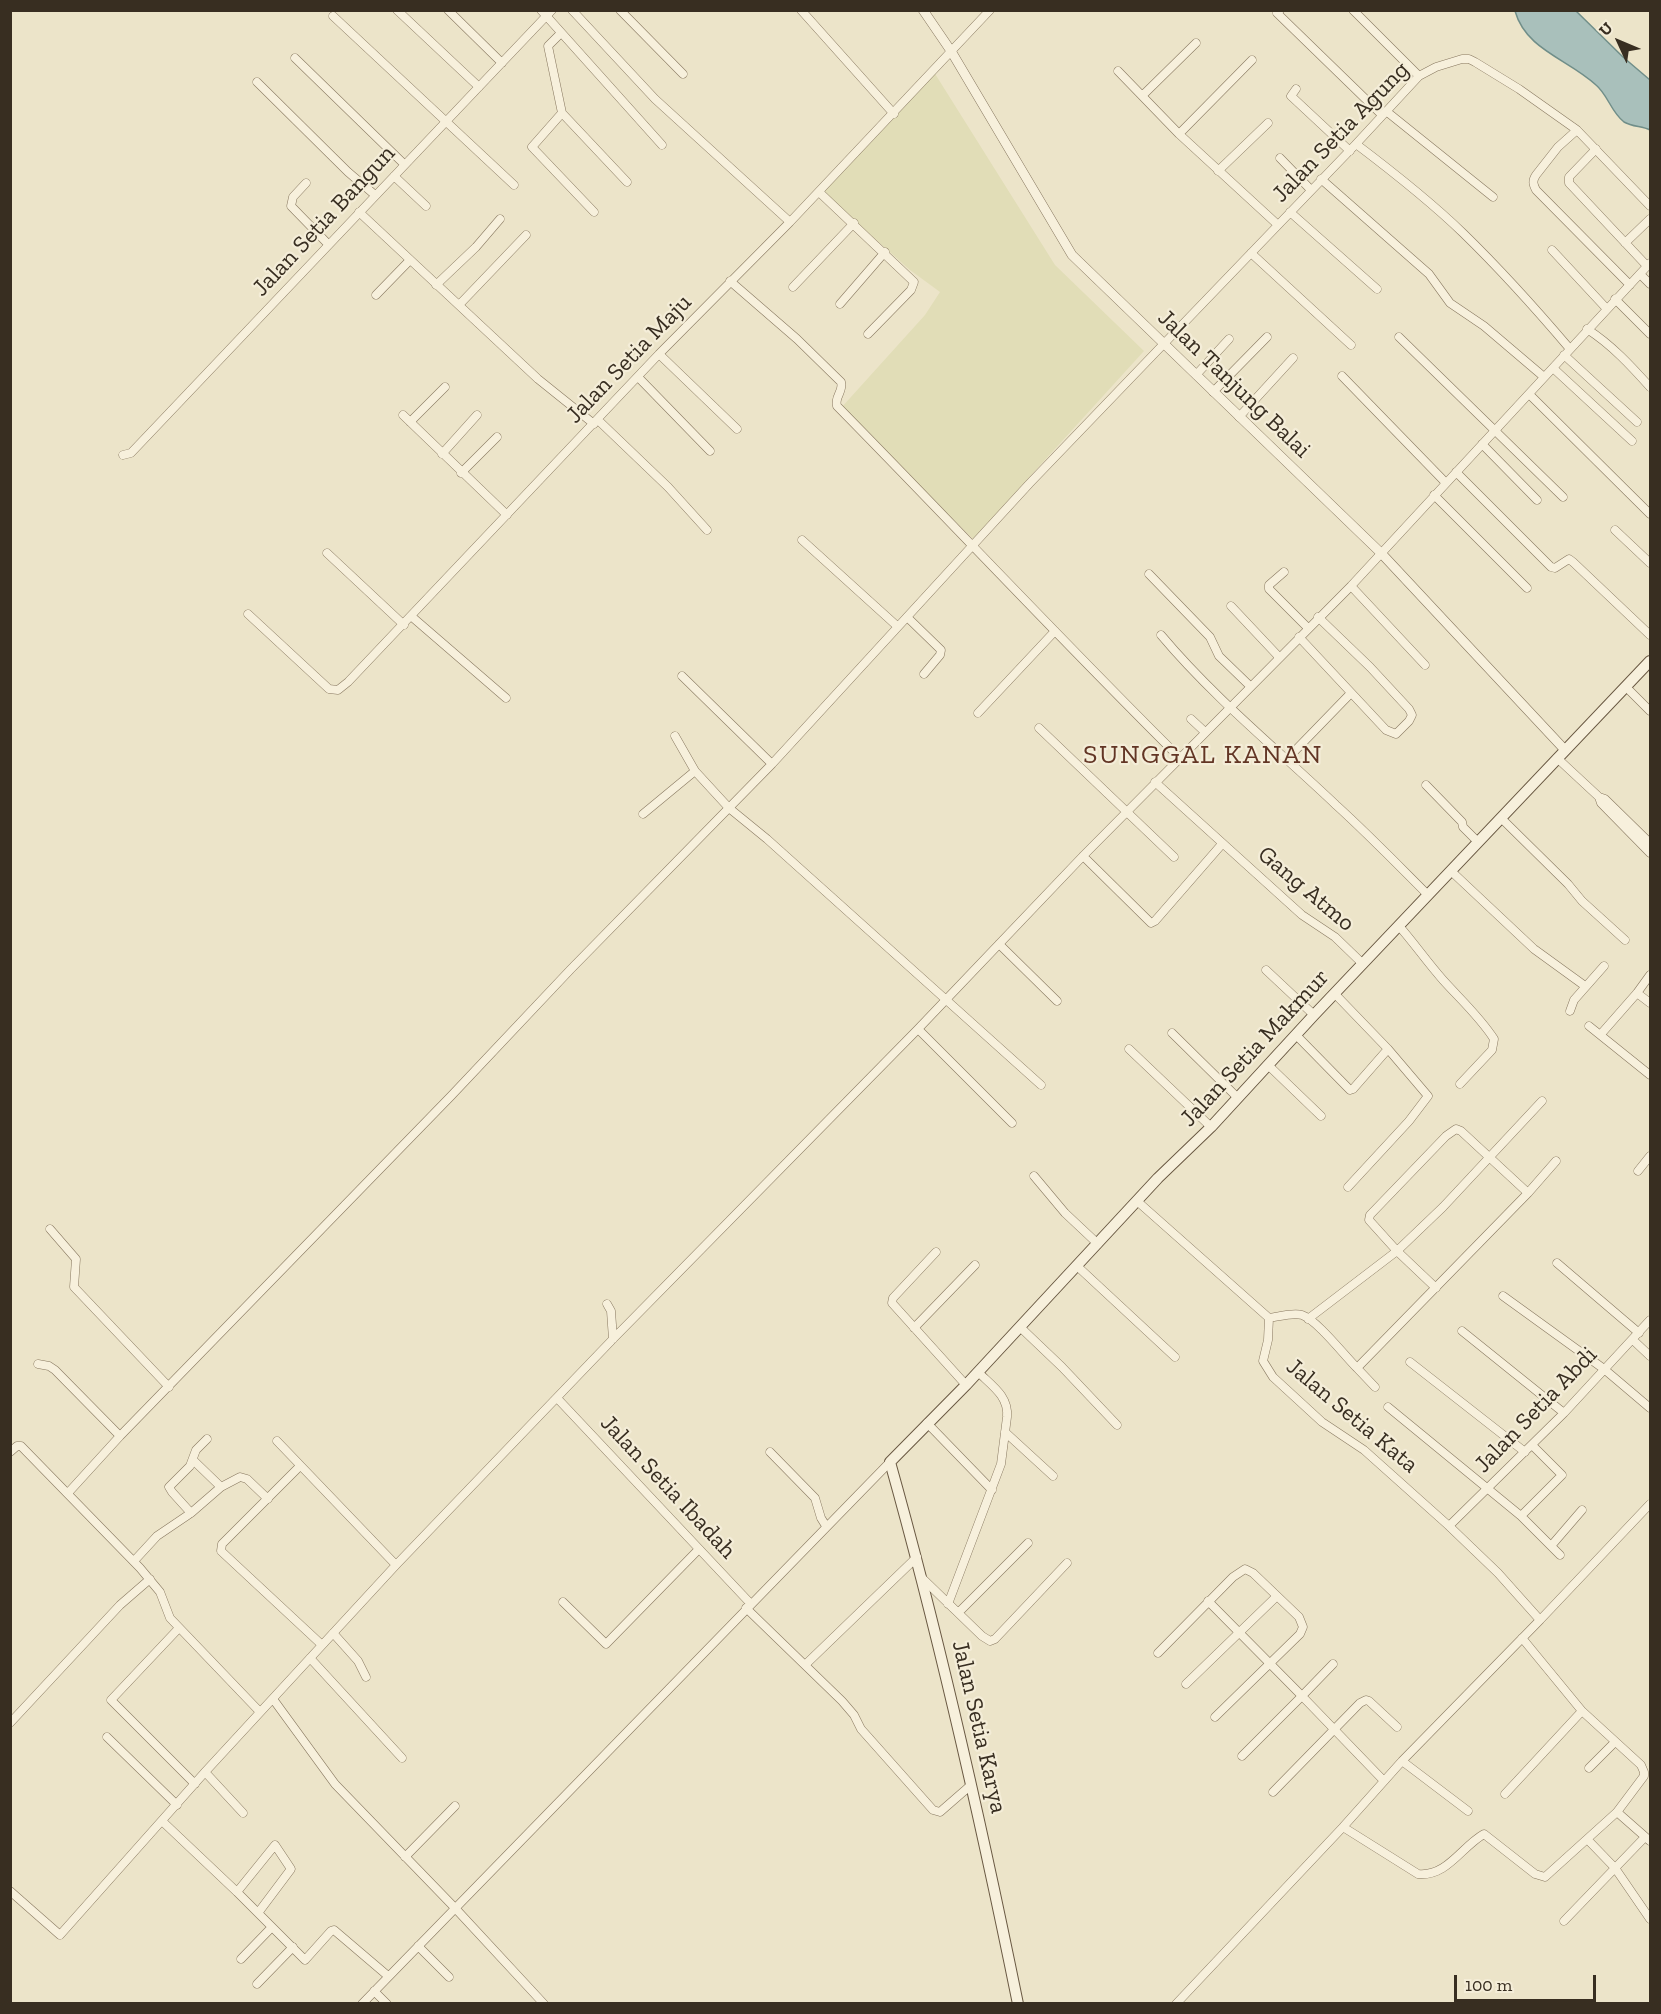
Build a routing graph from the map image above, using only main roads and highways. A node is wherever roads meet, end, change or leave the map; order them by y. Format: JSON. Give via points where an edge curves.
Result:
{"nodes":[{"id":1,"x":1650,"y":661,"type":"edge"},
{"id":2,"x":890,"y":1462,"type":"joint"},
{"id":3,"x":1018,"y":2004,"type":"edge"}],
"edges":[{"from":1,"to":2,"type":"main road","name":"Jalan Setia Makmur"},
{"from":2,"to":3,"type":"main road","name":"Jalan Setia Karya","via":[[971,1785]]}]}
